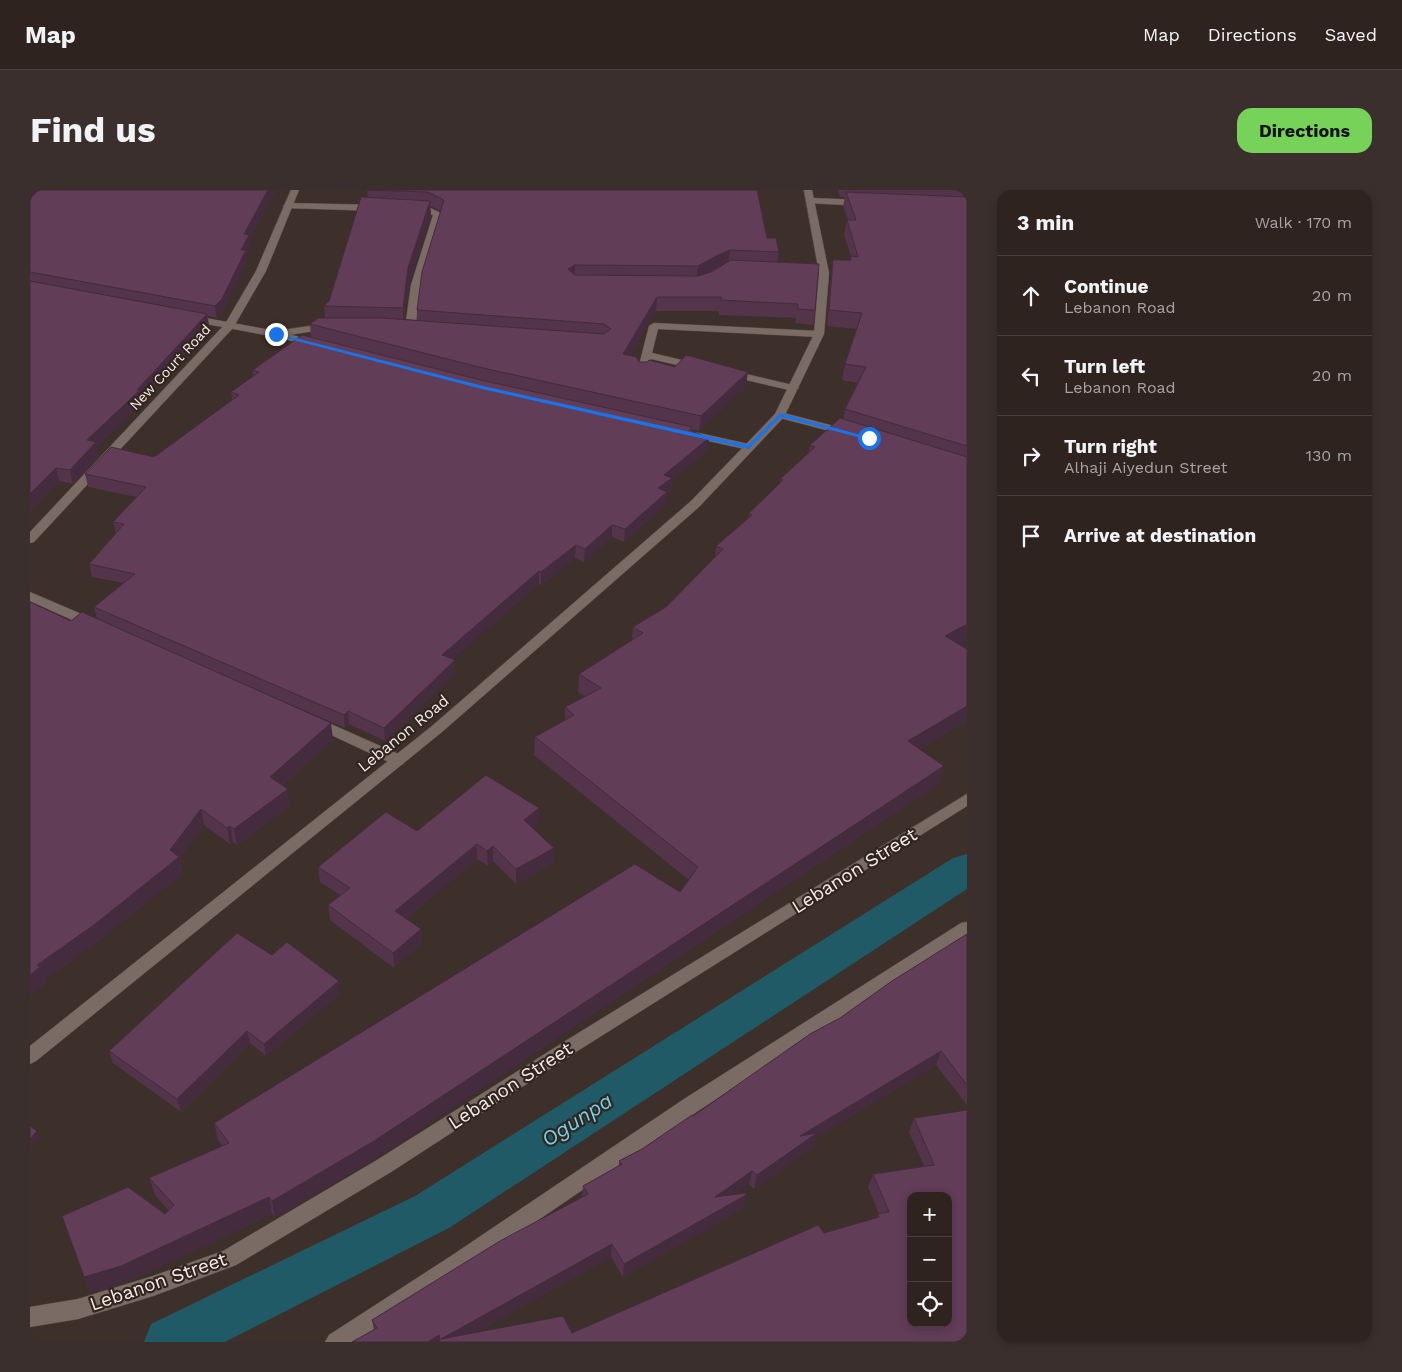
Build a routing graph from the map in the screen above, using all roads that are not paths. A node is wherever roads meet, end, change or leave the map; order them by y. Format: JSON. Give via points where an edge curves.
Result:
{"nodes":[{"id":1,"x":295,"y":190,"type":"edge"},
{"id":2,"x":809,"y":196,"type":"edge"},
{"id":3,"x":869,"y":204,"type":"edge"},
{"id":4,"x":288,"y":206,"type":"junction"},
{"id":5,"x":181,"y":317,"type":"edge"},
{"id":6,"x":229,"y":326,"type":"junction"},
{"id":7,"x":340,"y":326,"type":"edge"},
{"id":8,"x":410,"y":328,"type":"edge"},
{"id":9,"x":276,"y":334,"type":"junction"},
{"id":10,"x":820,"y":334,"type":"junction"},
{"id":11,"x":323,"y":346,"type":"edge"},
{"id":12,"x":646,"y":355,"type":"junction"},
{"id":13,"x":642,"y":373,"type":"edge"},
{"id":14,"x":793,"y":388,"type":"junction"},
{"id":15,"x":780,"y":415,"type":"junction"},
{"id":16,"x":682,"y":432,"type":"edge"},
{"id":17,"x":860,"y":436,"type":"edge"},
{"id":18,"x":749,"y":447,"type":"junction"},
{"id":19,"x":30,"y":540,"type":"edge"},
{"id":20,"x":30,"y":596,"type":"edge"},
{"id":21,"x":111,"y":632,"type":"edge"},
{"id":22,"x":300,"y":716,"type":"edge"},
{"id":23,"x":398,"y":760,"type":"junction"},
{"id":24,"x":967,"y":799,"type":"edge"},
{"id":25,"x":967,"y":928,"type":"edge"},
{"id":26,"x":30,"y":1056,"type":"edge"},
{"id":27,"x":30,"y":1317,"type":"edge"},
{"id":28,"x":336,"y":1342,"type":"edge"}],
"edges":[{"from":1,"to":4,"type":"street","name":"New Court Road"},
{"from":2,"to":3,"type":"street"},
{"from":2,"to":10,"type":"street","name":"Lebanon Road","via":[[819,272]]},
{"from":4,"to":6,"type":"street","name":"New Court Road","via":[[261,271]]},
{"from":4,"to":8,"type":"street","via":[[428,210],[438,214],[416,286]]},
{"from":5,"to":6,"type":"street"},
{"from":6,"to":9,"type":"street"},
{"from":6,"to":19,"type":"street","name":"New Court Road"},
{"from":7,"to":9,"type":"street"},
{"from":9,"to":11,"type":"street"},
{"from":10,"to":12,"type":"street","via":[[654,326]]},
{"from":10,"to":14,"type":"street","name":"Lebanon Road"},
{"from":12,"to":13,"type":"street"},
{"from":12,"to":14,"type":"street"},
{"from":14,"to":15,"type":"street","name":"Lebanon Road"},
{"from":15,"to":17,"type":"street"},
{"from":15,"to":18,"type":"street","name":"Lebanon Road"},
{"from":16,"to":18,"type":"street"},
{"from":18,"to":23,"type":"street","name":"Lebanon Road","via":[[695,504]]},
{"from":20,"to":21,"type":"street"},
{"from":22,"to":23,"type":"street"},
{"from":23,"to":26,"type":"street","name":"Lebanon Road"},
{"from":24,"to":27,"type":"street","name":"Lebanon Street","via":[[384,1166],[229,1258],[78,1309]]},
{"from":25,"to":28,"type":"street","via":[[691,1105]]}]}
